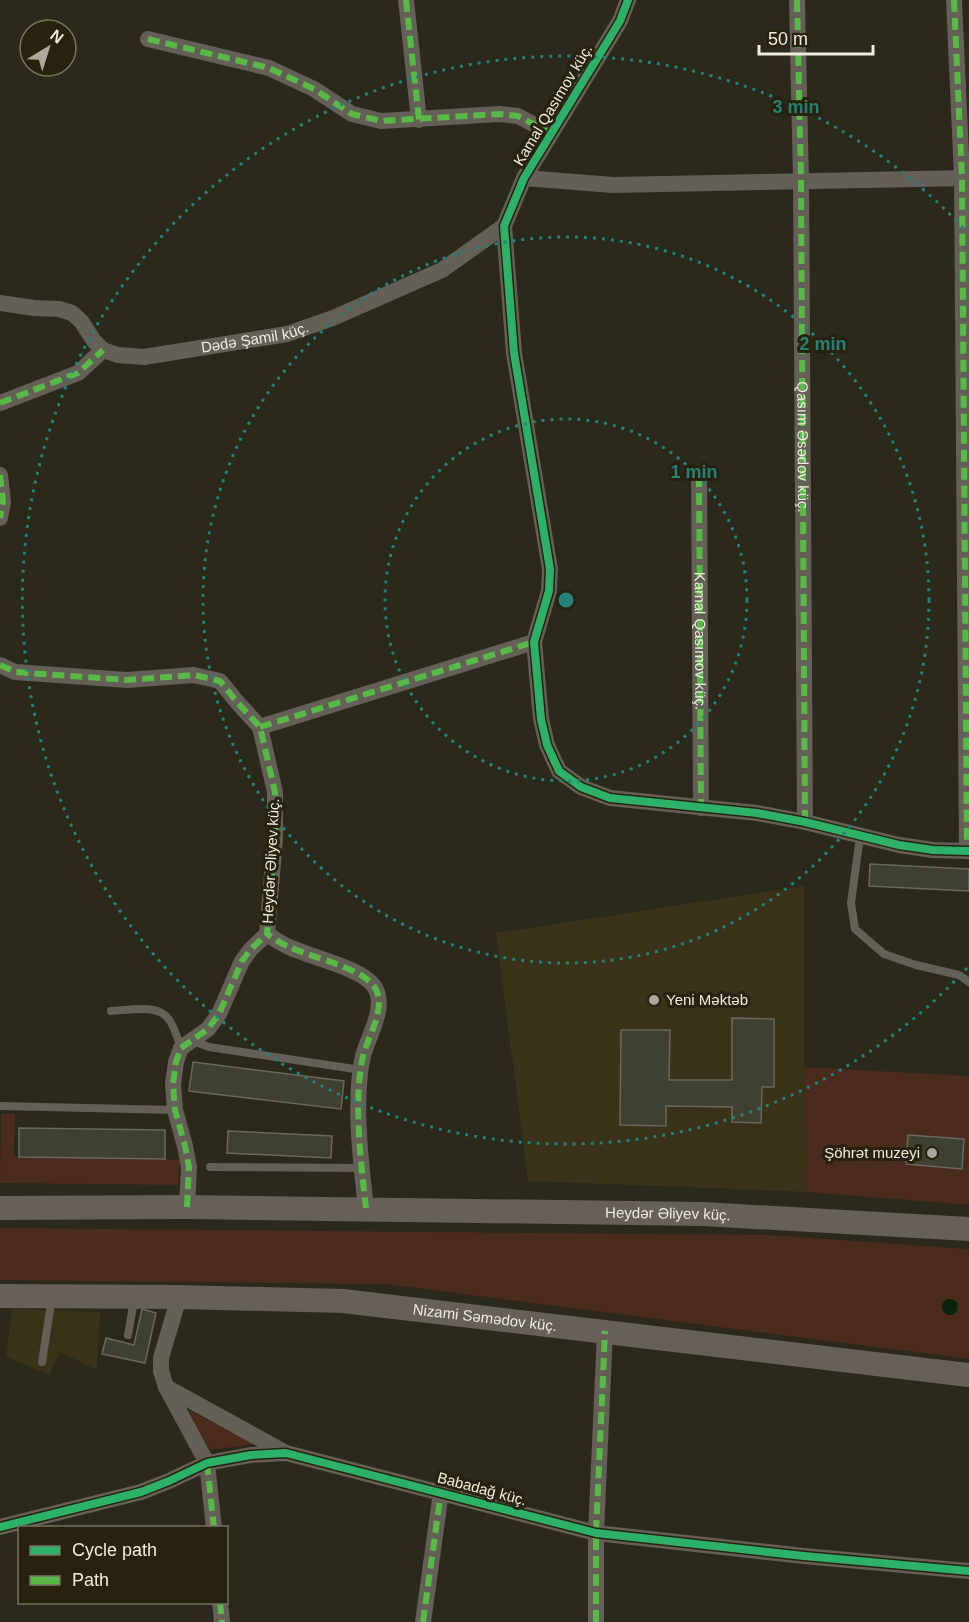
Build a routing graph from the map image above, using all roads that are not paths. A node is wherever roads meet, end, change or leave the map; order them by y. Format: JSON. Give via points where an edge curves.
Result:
{"nodes":[{"id":1,"x":406,"y":0,"type":"edge"},
{"id":2,"x":628,"y":0,"type":"edge"},
{"id":3,"x":797,"y":0,"type":"edge"},
{"id":4,"x":954,"y":0,"type":"edge"},
{"id":5,"x":148,"y":39,"type":"dead end"},
{"id":6,"x":418,"y":120,"type":"junction"},
{"id":7,"x":550,"y":133,"type":"junction"},
{"id":8,"x":524,"y":178,"type":"junction"},
{"id":9,"x":965,"y":178,"type":"edge"},
{"id":10,"x":801,"y":181,"type":"junction"},
{"id":11,"x":504,"y":226,"type":"junction"},
{"id":12,"x":0,"y":303,"type":"edge"},
{"id":13,"x":103,"y":350,"type":"junction"},
{"id":14,"x":0,"y":403,"type":"edge"},
{"id":15,"x":0,"y":475,"type":"edge"},
{"id":16,"x":699,"y":475,"type":"dead end"},
{"id":17,"x":0,"y":518,"type":"edge"},
{"id":18,"x":534,"y":642,"type":"junction"},
{"id":19,"x":0,"y":665,"type":"edge"},
{"id":20,"x":260,"y":727,"type":"junction"},
{"id":21,"x":701,"y":808,"type":"junction"},
{"id":22,"x":805,"y":822,"type":"junction"},
{"id":23,"x":860,"y":836,"type":"junction"},
{"id":24,"x":968,"y":851,"type":"edge"},
{"id":25,"x":267,"y":934,"type":"junction"},
{"id":26,"x":969,"y":982,"type":"edge"},
{"id":27,"x":111,"y":1011,"type":"dead end"},
{"id":28,"x":187,"y":1045,"type":"junction"},
{"id":29,"x":361,"y":1070,"type":"junction"},
{"id":30,"x":0,"y":1106,"type":"edge"},
{"id":31,"x":175,"y":1110,"type":"junction"},
{"id":32,"x":210,"y":1167,"type":"dead end"},
{"id":33,"x":361,"y":1168,"type":"junction"},
{"id":34,"x":187,"y":1206,"type":"junction"},
{"id":35,"x":0,"y":1208,"type":"edge"},
{"id":36,"x":366,"y":1208,"type":"junction"},
{"id":37,"x":969,"y":1229,"type":"edge"},
{"id":38,"x":0,"y":1296,"type":"edge"},
{"id":39,"x":52,"y":1297,"type":"junction"},
{"id":40,"x":134,"y":1297,"type":"junction"},
{"id":41,"x":179,"y":1297,"type":"junction"},
{"id":42,"x":605,"y":1331,"type":"junction"},
{"id":43,"x":128,"y":1335,"type":"dead end"},
{"id":44,"x":42,"y":1362,"type":"dead end"},
{"id":45,"x":969,"y":1375,"type":"edge"},
{"id":46,"x":166,"y":1387,"type":"junction"},
{"id":47,"x":286,"y":1453,"type":"junction"},
{"id":48,"x":207,"y":1463,"type":"junction"},
{"id":49,"x":441,"y":1492,"type":"junction"},
{"id":50,"x":214,"y":1526,"type":"edge"},
{"id":51,"x":0,"y":1527,"type":"edge"},
{"id":52,"x":596,"y":1533,"type":"junction"},
{"id":53,"x":969,"y":1571,"type":"edge"},
{"id":54,"x":220,"y":1604,"type":"edge"},
{"id":55,"x":222,"y":1622,"type":"edge"},
{"id":56,"x":423,"y":1622,"type":"edge"},
{"id":57,"x":596,"y":1622,"type":"edge"}],
"edges":[{"from":1,"to":6,"type":"street"},
{"from":2,"to":7,"type":"street","name":"Kamal Qasımov küç.","via":[[620,21]]},
{"from":3,"to":10,"type":"street","name":"Qasım Əsədov küç."},
{"from":4,"to":9,"type":"street"},
{"from":5,"to":6,"type":"street","name":"Kamal Qasımov küç.","via":[[269,68],[314,89],[352,114],[381,121]]},
{"from":6,"to":7,"type":"street","name":"Kamal Qasımov küç.","via":[[500,114],[518,116]]},
{"from":7,"to":8,"type":"street","name":"Kamal Qasımov küç."},
{"from":8,"to":10,"type":"street","via":[[613,185]]},
{"from":8,"to":11,"type":"street","name":"Kamal Qasımov küç."},
{"from":9,"to":10,"type":"street"},
{"from":9,"to":24,"type":"street"},
{"from":10,"to":22,"type":"street","name":"Qasım Əsədov küç."},
{"from":11,"to":13,"type":"street","name":"Dədə Şamil küç.","via":[[442,270],[287,334],[144,357],[118,356]]},
{"from":11,"to":18,"type":"street","via":[[514,353],[550,568],[549,591]]},
{"from":12,"to":13,"type":"street","via":[[72,313]]},
{"from":13,"to":14,"type":"street","via":[[78,373]]},
{"from":15,"to":17,"type":"street"},
{"from":16,"to":21,"type":"street","name":"Kamal Qasımov küç."},
{"from":18,"to":20,"type":"street"},
{"from":18,"to":21,"type":"street","via":[[541,719],[559,771],[581,787],[610,798]]},
{"from":19,"to":20,"type":"street","name":"Heydər Əliyev küç.","via":[[15,672],[127,680],[194,675],[220,681]]},
{"from":20,"to":25,"type":"street","name":"Heydər Əliyev küç.","via":[[275,792]]},
{"from":21,"to":22,"type":"street"},
{"from":22,"to":23,"type":"street"},
{"from":23,"to":24,"type":"street","via":[[933,850]]},
{"from":23,"to":26,"type":"lane","via":[[851,903],[855,928],[884,954],[959,975]]},
{"from":25,"to":28,"type":"street","via":[[243,962],[219,1014],[208,1029]]},
{"from":25,"to":29,"type":"street","name":"Heydər Əliyev küç.","via":[[363,976],[375,987],[380,1003]]},
{"from":27,"to":28,"type":"lane","via":[[162,1012]]},
{"from":28,"to":29,"type":"lane"},
{"from":28,"to":31,"type":"street","via":[[176,1062]]},
{"from":29,"to":33,"type":"street","name":"Heydər Əliyev küç."},
{"from":30,"to":31,"type":"lane"},
{"from":31,"to":34,"type":"street","via":[[189,1167]]},
{"from":32,"to":33,"type":"lane"},
{"from":33,"to":36,"type":"street","name":"Heydər Əliyev küç."},
{"from":34,"to":35,"type":"street","name":"Heydər Əliyev küç."},
{"from":34,"to":36,"type":"street","name":"Heydər Əliyev küç."},
{"from":36,"to":37,"type":"street","name":"Heydər Əliyev küç.","via":[[703,1214]]},
{"from":38,"to":39,"type":"street","name":"Nizami Səmədov küç."},
{"from":39,"to":40,"type":"street","name":"Nizami Səmədov küç."},
{"from":39,"to":44,"type":"lane"},
{"from":40,"to":41,"type":"street","name":"Nizami Səmədov küç."},
{"from":40,"to":43,"type":"lane"},
{"from":41,"to":42,"type":"street","name":"Nizami Səmədov küç.","via":[[343,1301]]},
{"from":41,"to":46,"type":"street","via":[[161,1358]]},
{"from":42,"to":45,"type":"street","name":"Nizami Səmədov küç."},
{"from":42,"to":52,"type":"street"},
{"from":46,"to":47,"type":"street"},
{"from":46,"to":48,"type":"street"},
{"from":47,"to":48,"type":"street","name":"Babadağ küç."},
{"from":47,"to":49,"type":"street","name":"Babadağ küç."},
{"from":48,"to":50,"type":"street"},
{"from":48,"to":51,"type":"street","name":"Babadağ küç.","via":[[141,1492]]},
{"from":49,"to":52,"type":"street","name":"Babadağ küç."},
{"from":49,"to":56,"type":"street"},
{"from":52,"to":53,"type":"street","name":"Babadağ küç."},
{"from":52,"to":57,"type":"street"},
{"from":54,"to":55,"type":"street"}]}
